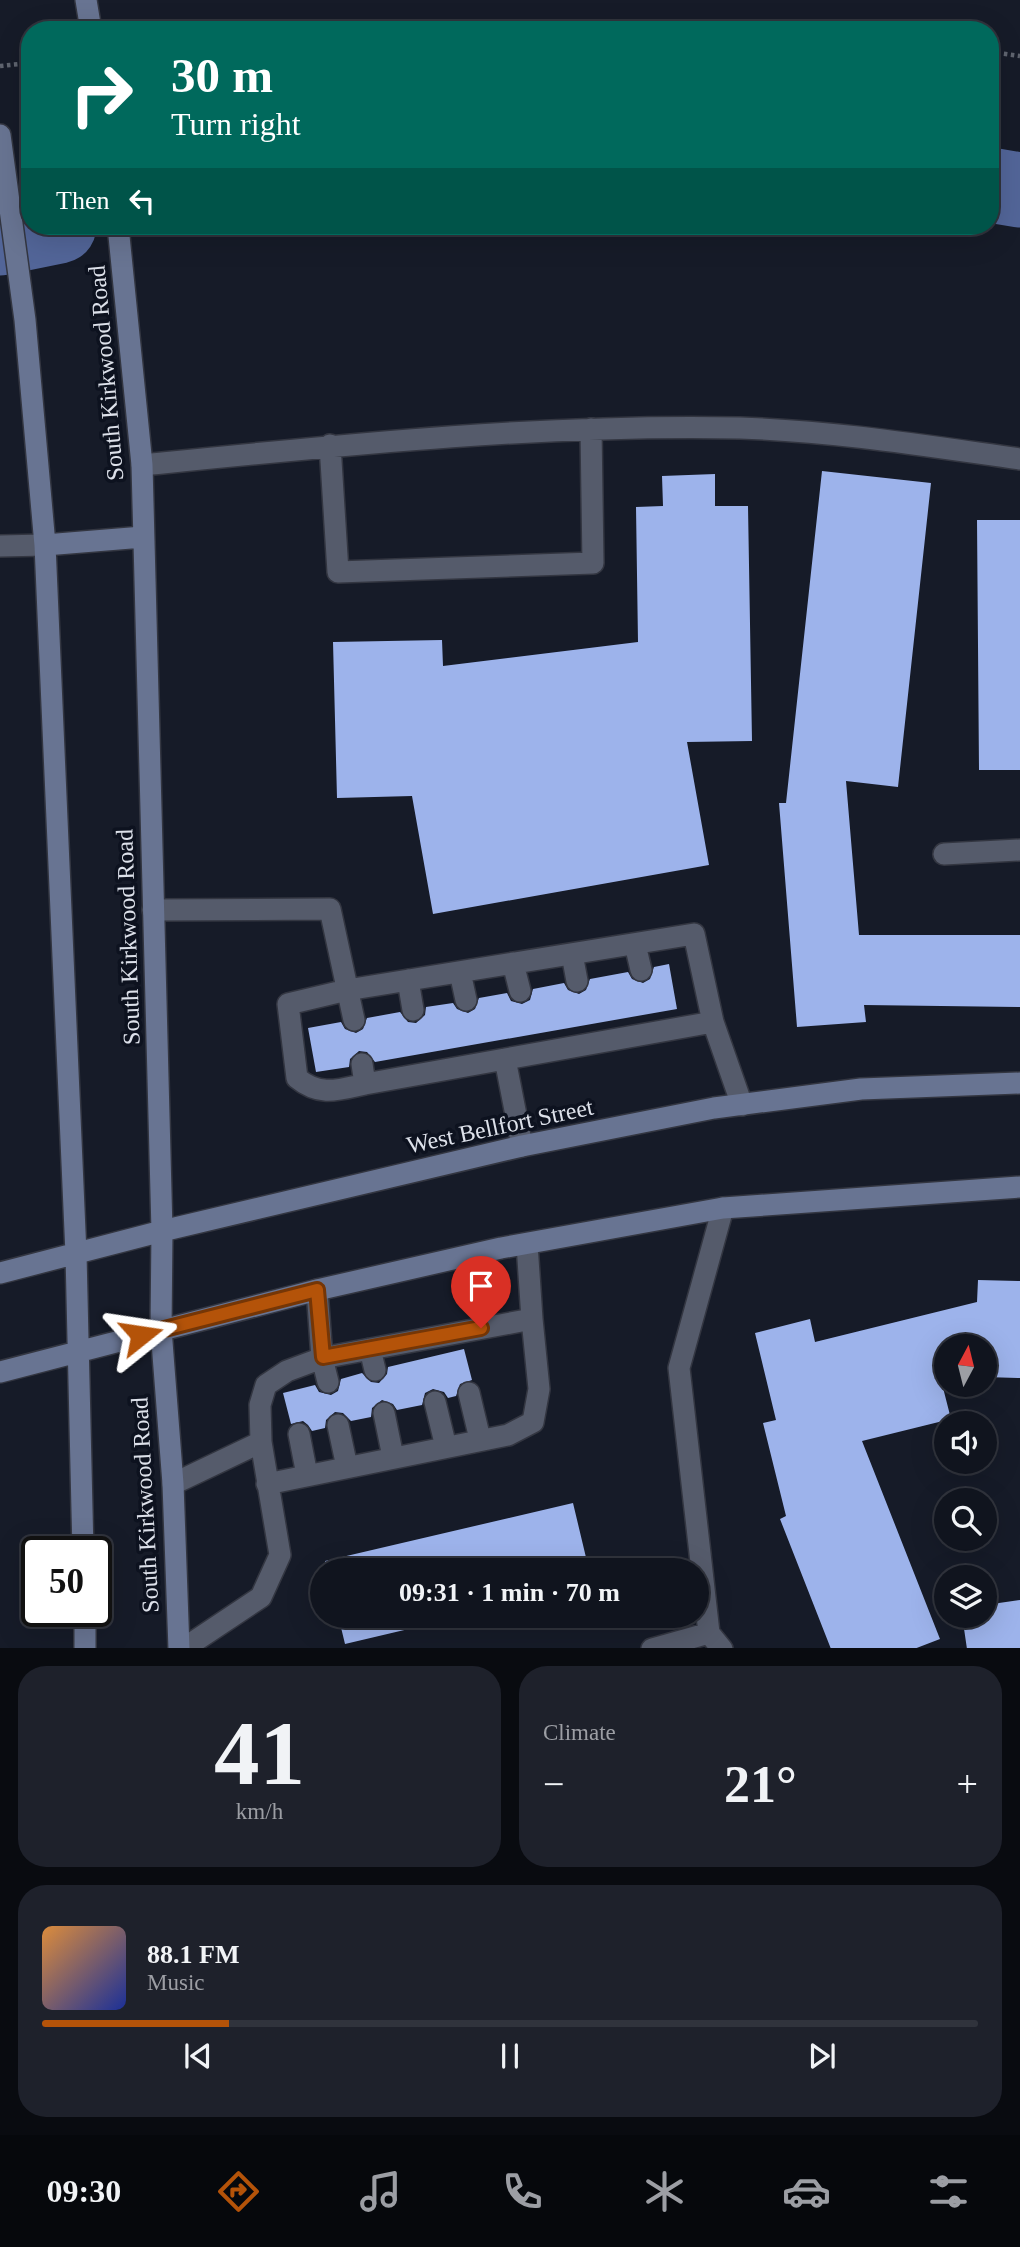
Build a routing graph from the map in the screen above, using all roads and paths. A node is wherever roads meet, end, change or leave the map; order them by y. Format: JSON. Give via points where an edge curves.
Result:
{"nodes":[{"id":1,"x":86,"y":0,"type":"edge"},
{"id":2,"x":90,"y":21,"type":"edge"},
{"id":3,"x":999,"y":53,"type":"edge"},
{"id":4,"x":1020,"y":56,"type":"edge"},
{"id":5,"x":21,"y":64,"type":"edge"},
{"id":6,"x":0,"y":66,"type":"edge"},
{"id":7,"x":0,"y":135,"type":"edge"},
{"id":8,"x":119,"y":235,"type":"edge"},
{"id":9,"x":591,"y":429,"type":"junction"},
{"id":10,"x":330,"y":445,"type":"junction"},
{"id":11,"x":1020,"y":459,"type":"edge"},
{"id":12,"x":142,"y":465,"type":"junction"},
{"id":13,"x":143,"y":537,"type":"junction"},
{"id":14,"x":45,"y":545,"type":"junction"},
{"id":15,"x":0,"y":546,"type":"edge"},
{"id":16,"x":1020,"y":850,"type":"edge"},
{"id":17,"x":944,"y":854,"type":"dead end"},
{"id":18,"x":153,"y":910,"type":"junction"},
{"id":19,"x":635,"y":944,"type":"junction"},
{"id":20,"x":572,"y":954,"type":"junction"},
{"id":21,"x":513,"y":963,"type":"junction"},
{"id":22,"x":641,"y":970,"type":"dead end"},
{"id":23,"x":460,"y":972,"type":"junction"},
{"id":24,"x":408,"y":981,"type":"junction"},
{"id":25,"x":578,"y":981,"type":"dead end"},
{"id":26,"x":347,"y":990,"type":"junction"},
{"id":27,"x":520,"y":991,"type":"dead end"},
{"id":28,"x":466,"y":1000,"type":"dead end"},
{"id":29,"x":413,"y":1010,"type":"dead end"},
{"id":30,"x":354,"y":1020,"type":"dead end"},
{"id":31,"x":713,"y":1022,"type":"junction"},
{"id":32,"x":505,"y":1059,"type":"junction"},
{"id":33,"x":1020,"y":1083,"type":"edge"},
{"id":34,"x":742,"y":1105,"type":"junction"},
{"id":35,"x":522,"y":1146,"type":"junction"},
{"id":36,"x":1020,"y":1187,"type":"edge"},
{"id":37,"x":723,"y":1208,"type":"junction"},
{"id":38,"x":162,"y":1231,"type":"junction"},
{"id":39,"x":527,"y":1244,"type":"junction"},
{"id":40,"x":76,"y":1254,"type":"junction"},
{"id":41,"x":0,"y":1273,"type":"edge"},
{"id":42,"x":317,"y":1290,"type":"junction"},
{"id":43,"x":532,"y":1320,"type":"junction"},
{"id":44,"x":161,"y":1329,"type":"junction"},
{"id":45,"x":370,"y":1349,"type":"junction"},
{"id":46,"x":78,"y":1352,"type":"junction"},
{"id":47,"x":323,"y":1357,"type":"junction"},
{"id":48,"x":375,"y":1370,"type":"dead end"},
{"id":49,"x":0,"y":1372,"type":"edge"},
{"id":50,"x":328,"y":1382,"type":"dead end"},
{"id":51,"x":469,"y":1393,"type":"dead end"},
{"id":52,"x":435,"y":1402,"type":"dead end"},
{"id":53,"x":384,"y":1413,"type":"dead end"},
{"id":54,"x":338,"y":1424,"type":"dead end"},
{"id":55,"x":299,"y":1434,"type":"dead end"},
{"id":56,"x":480,"y":1439,"type":"junction"},
{"id":57,"x":261,"y":1442,"type":"junction"},
{"id":58,"x":446,"y":1447,"type":"junction"},
{"id":59,"x":393,"y":1457,"type":"junction"},
{"id":60,"x":347,"y":1467,"type":"junction"},
{"id":61,"x":307,"y":1475,"type":"junction"},
{"id":62,"x":173,"y":1483,"type":"junction"},
{"id":63,"x":267,"y":1484,"type":"junction"},
{"id":64,"x":83,"y":1536,"type":"edge"},
{"id":65,"x":85,"y":1627,"type":"edge"},
{"id":66,"x":715,"y":1641,"type":"edge"},
{"id":67,"x":85,"y":1648,"type":"edge"},
{"id":68,"x":181,"y":1648,"type":"edge"},
{"id":69,"x":652,"y":1648,"type":"edge"}],
"edges":[{"from":1,"to":2,"type":"main road"},
{"from":3,"to":4,"type":"path"},
{"from":5,"to":6,"type":"path"},
{"from":7,"to":14,"type":"main road","via":[[25,320]]},
{"from":8,"to":12,"type":"main road","name":"South Kirkwood Road"},
{"from":9,"to":10,"type":"lane"},
{"from":9,"to":10,"type":"lane","via":[[593,563],[338,572]]},
{"from":9,"to":11,"type":"lane","via":[[741,429],[846,435]]},
{"from":10,"to":12,"type":"lane"},
{"from":12,"to":13,"type":"main road","name":"South Kirkwood Road"},
{"from":13,"to":14,"type":"main road"},
{"from":13,"to":18,"type":"main road","name":"South Kirkwood Road"},
{"from":14,"to":15,"type":"lane"},
{"from":14,"to":40,"type":"main road"},
{"from":16,"to":17,"type":"lane"},
{"from":18,"to":26,"type":"lane","via":[[330,909]]},
{"from":18,"to":38,"type":"main road","name":"South Kirkwood Road"},
{"from":19,"to":20,"type":"lane"},
{"from":19,"to":22,"type":"lane"},
{"from":19,"to":31,"type":"lane","via":[[694,934]]},
{"from":20,"to":21,"type":"lane"},
{"from":20,"to":25,"type":"lane"},
{"from":21,"to":23,"type":"lane"},
{"from":21,"to":27,"type":"lane"},
{"from":23,"to":24,"type":"lane"},
{"from":23,"to":28,"type":"lane"},
{"from":24,"to":26,"type":"lane"},
{"from":24,"to":29,"type":"lane"},
{"from":26,"to":30,"type":"lane"},
{"from":26,"to":32,"type":"lane","via":[[288,1004],[297,1078],[309,1087],[330,1091],[363,1074],[477,1054]]},
{"from":31,"to":32,"type":"lane","via":[[650,1023],[587,1034],[530,1045]]},
{"from":31,"to":34,"type":"lane"},
{"from":32,"to":35,"type":"lane"},
{"from":33,"to":34,"type":"main road","name":"West Bellfort Street","via":[[861,1089]]},
{"from":34,"to":35,"type":"main road","name":"West Bellfort Street"},
{"from":35,"to":38,"type":"main road","name":"West Bellfort Street"},
{"from":36,"to":37,"type":"main road"},
{"from":37,"to":39,"type":"main road"},
{"from":37,"to":66,"type":"lane","via":[[679,1368]]},
{"from":38,"to":40,"type":"main road","name":"West Bellfort Street"},
{"from":38,"to":44,"type":"main road","name":"South Kirkwood Road"},
{"from":39,"to":42,"type":"main road"},
{"from":39,"to":43,"type":"lane"},
{"from":40,"to":41,"type":"main road","name":"West Bellfort Street"},
{"from":40,"to":46,"type":"main road"},
{"from":42,"to":44,"type":"main road"},
{"from":42,"to":47,"type":"lane"},
{"from":43,"to":45,"type":"lane","via":[[423,1349]]},
{"from":43,"to":56,"type":"lane","via":[[539,1389],[533,1422],[508,1435]]},
{"from":44,"to":46,"type":"main road"},
{"from":44,"to":62,"type":"main road","name":"South Kirkwood Road"},
{"from":45,"to":47,"type":"lane"},
{"from":45,"to":48,"type":"lane"},
{"from":46,"to":49,"type":"main road"},
{"from":46,"to":64,"type":"main road"},
{"from":47,"to":50,"type":"lane"},
{"from":47,"to":57,"type":"lane","via":[[289,1381],[267,1385],[260,1405]]},
{"from":51,"to":56,"type":"lane"},
{"from":52,"to":58,"type":"lane"},
{"from":53,"to":59,"type":"lane"},
{"from":54,"to":60,"type":"lane"},
{"from":55,"to":61,"type":"lane"},
{"from":56,"to":58,"type":"lane"},
{"from":57,"to":62,"type":"lane"},
{"from":57,"to":63,"type":"lane"},
{"from":58,"to":59,"type":"lane"},
{"from":59,"to":60,"type":"lane"},
{"from":60,"to":61,"type":"lane"},
{"from":61,"to":63,"type":"lane"},
{"from":62,"to":68,"type":"main road","name":"South Kirkwood Road"},
{"from":63,"to":68,"type":"lane","via":[[280,1555],[261,1597]]},
{"from":65,"to":67,"type":"main road"},
{"from":66,"to":69,"type":"lane"}]}
